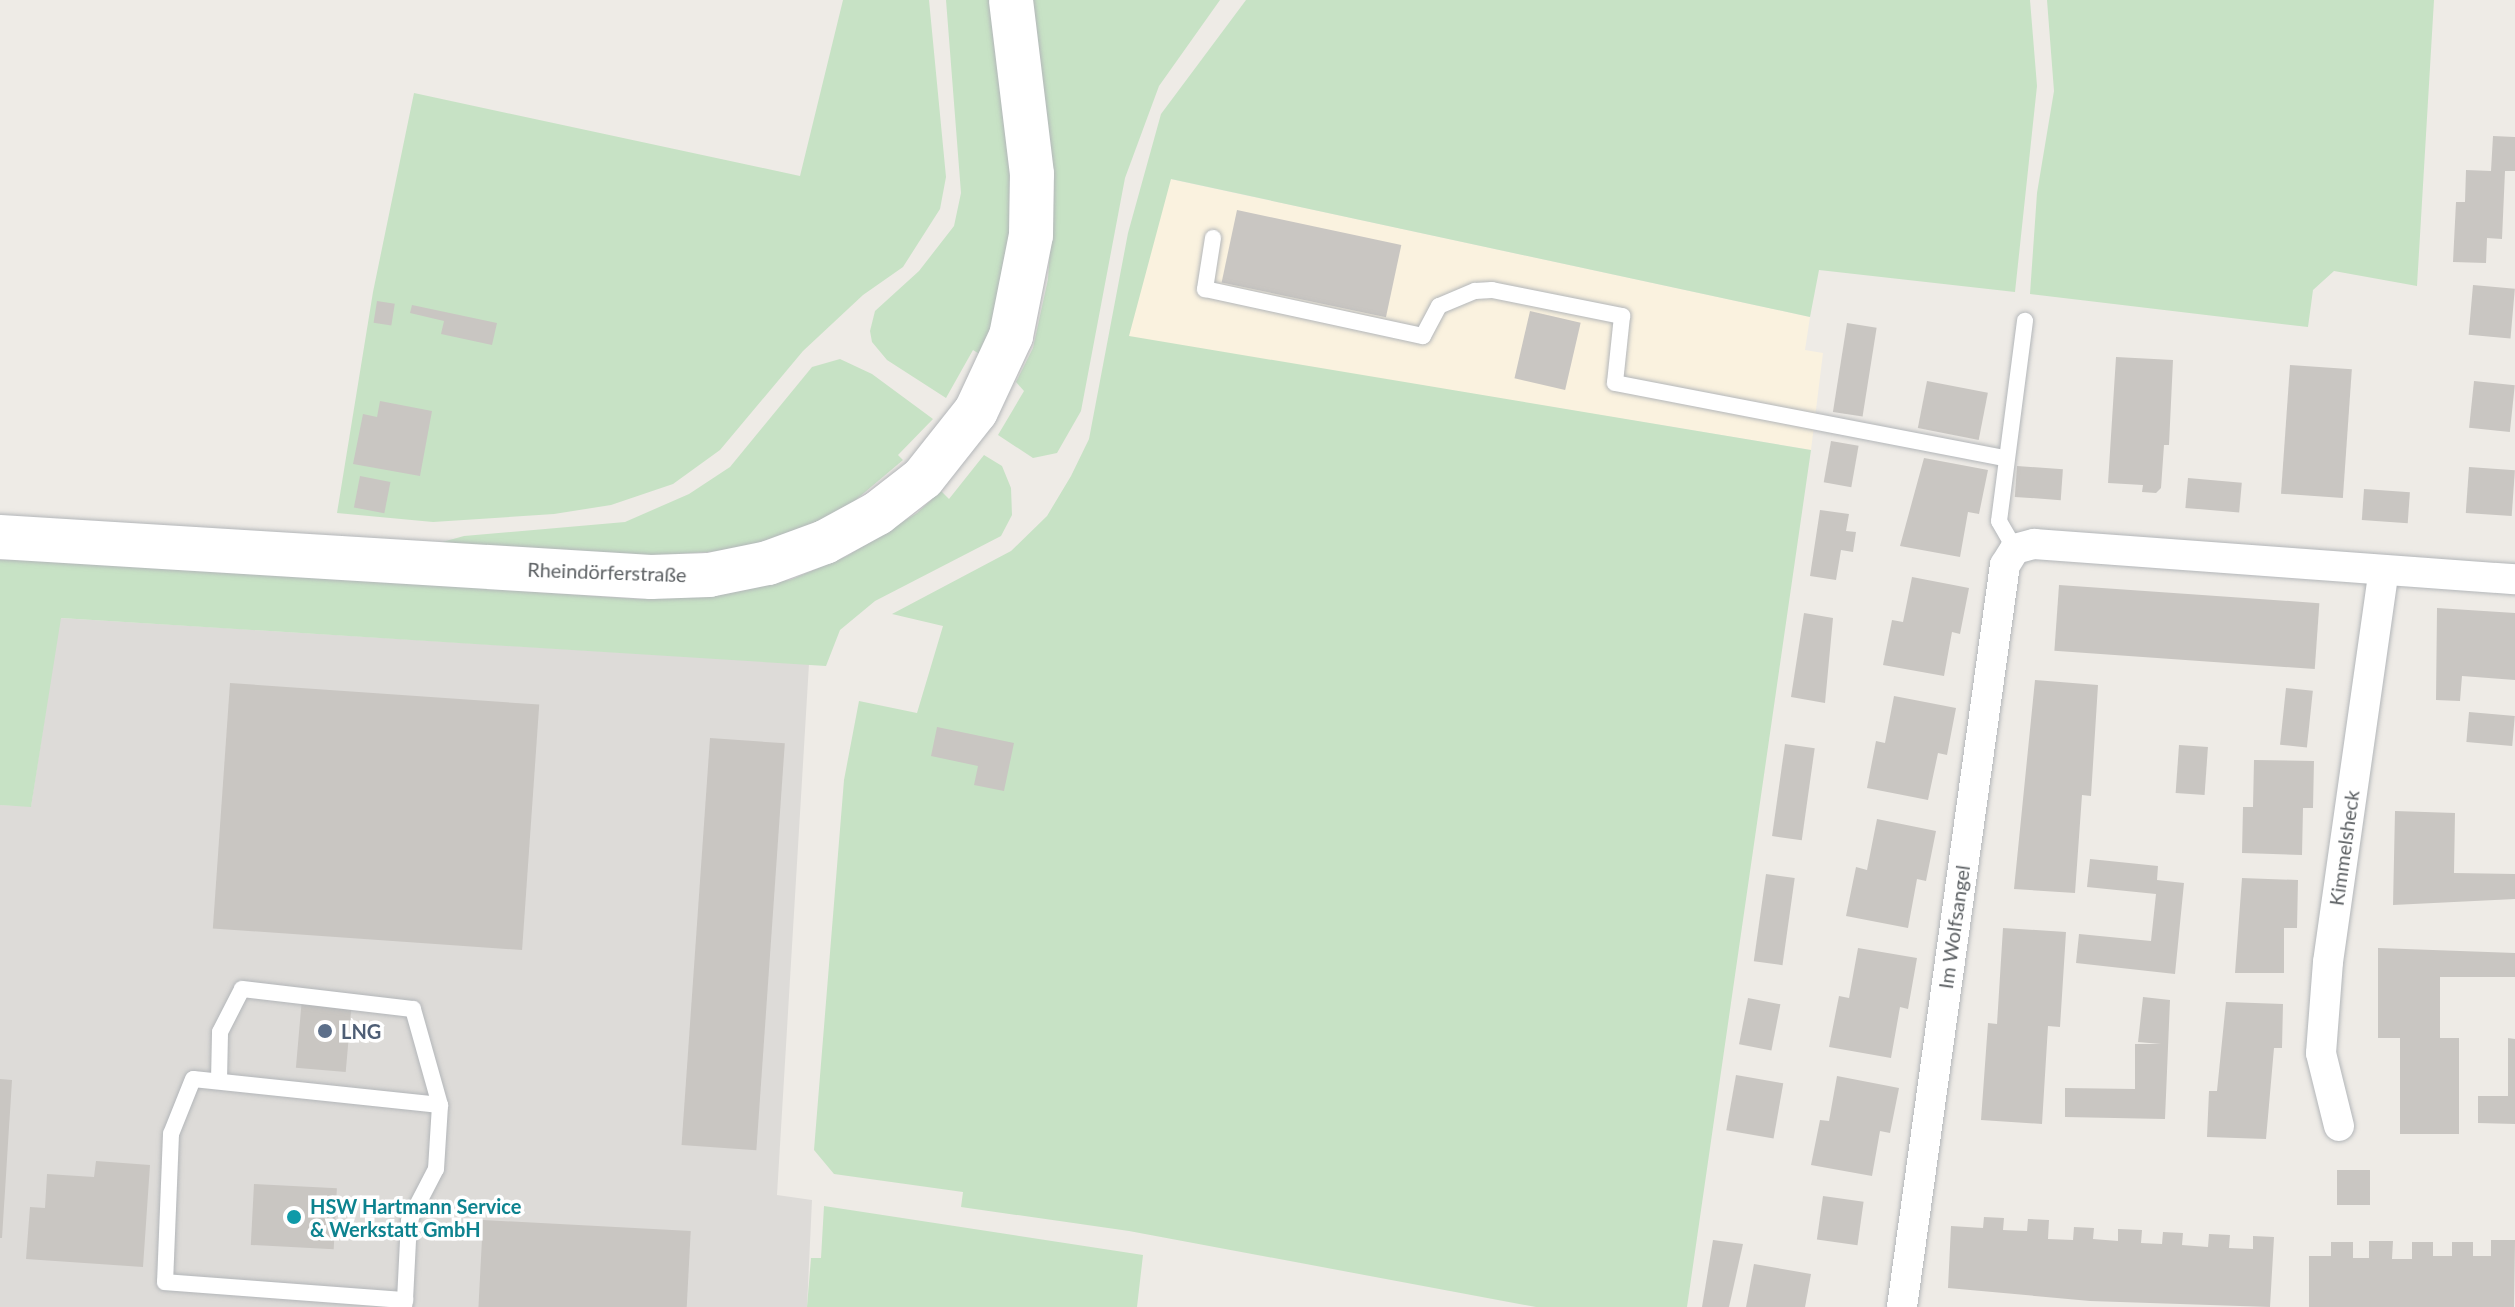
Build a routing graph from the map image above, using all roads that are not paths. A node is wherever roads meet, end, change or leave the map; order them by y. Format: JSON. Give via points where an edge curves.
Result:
{"nodes":[{"id":1,"x":1011,"y":0,"type":"edge"},
{"id":2,"x":1213,"y":238,"type":"dead end"},
{"id":3,"x":2025,"y":321,"type":"dead end"},
{"id":4,"x":2006,"y":458,"type":"junction"},
{"id":5,"x":0,"y":537,"type":"edge"},
{"id":6,"x":2015,"y":549,"type":"junction"},
{"id":7,"x":2384,"y":570,"type":"junction"},
{"id":8,"x":2515,"y":579,"type":"edge"},
{"id":9,"x":219,"y":1081,"type":"junction"},
{"id":10,"x":440,"y":1105,"type":"junction"},
{"id":11,"x":2339,"y":1126,"type":"dead end"},
{"id":12,"x":404,"y":1304,"type":"edge"},
{"id":13,"x":1902,"y":1307,"type":"edge"}],
"edges":[{"from":1,"to":5,"type":"main road","name":"Rheindörferstraße","via":[[1032,174],[1031,235],[1023,295],[999,369],[976,411],[923,478],[878,513],[825,542],[768,563],[709,575],[651,577]]},
{"from":2,"to":4,"type":"lane","via":[[1205,289],[1423,336],[1439,306],[1475,291],[1622,316],[1615,383]]},
{"from":3,"to":4,"type":"lane"},
{"from":4,"to":6,"type":"lane","via":[[1999,521]]},
{"from":6,"to":7,"type":"street","via":[[2034,544]]},
{"from":6,"to":13,"type":"street","name":"Im Wolfsangel","via":[[2005,565]]},
{"from":7,"to":8,"type":"street"},
{"from":7,"to":11,"type":"street","name":"Kimmelsheck","via":[[2328,962],[2321,1053]]},
{"from":9,"to":10,"type":"lane"},
{"from":9,"to":10,"type":"lane","via":[[220,1032],[242,989],[413,1009]]},
{"from":9,"to":12,"type":"lane","via":[[193,1079],[171,1134],[165,1282]]},
{"from":10,"to":12,"type":"lane","via":[[436,1169],[409,1221]]}]}
